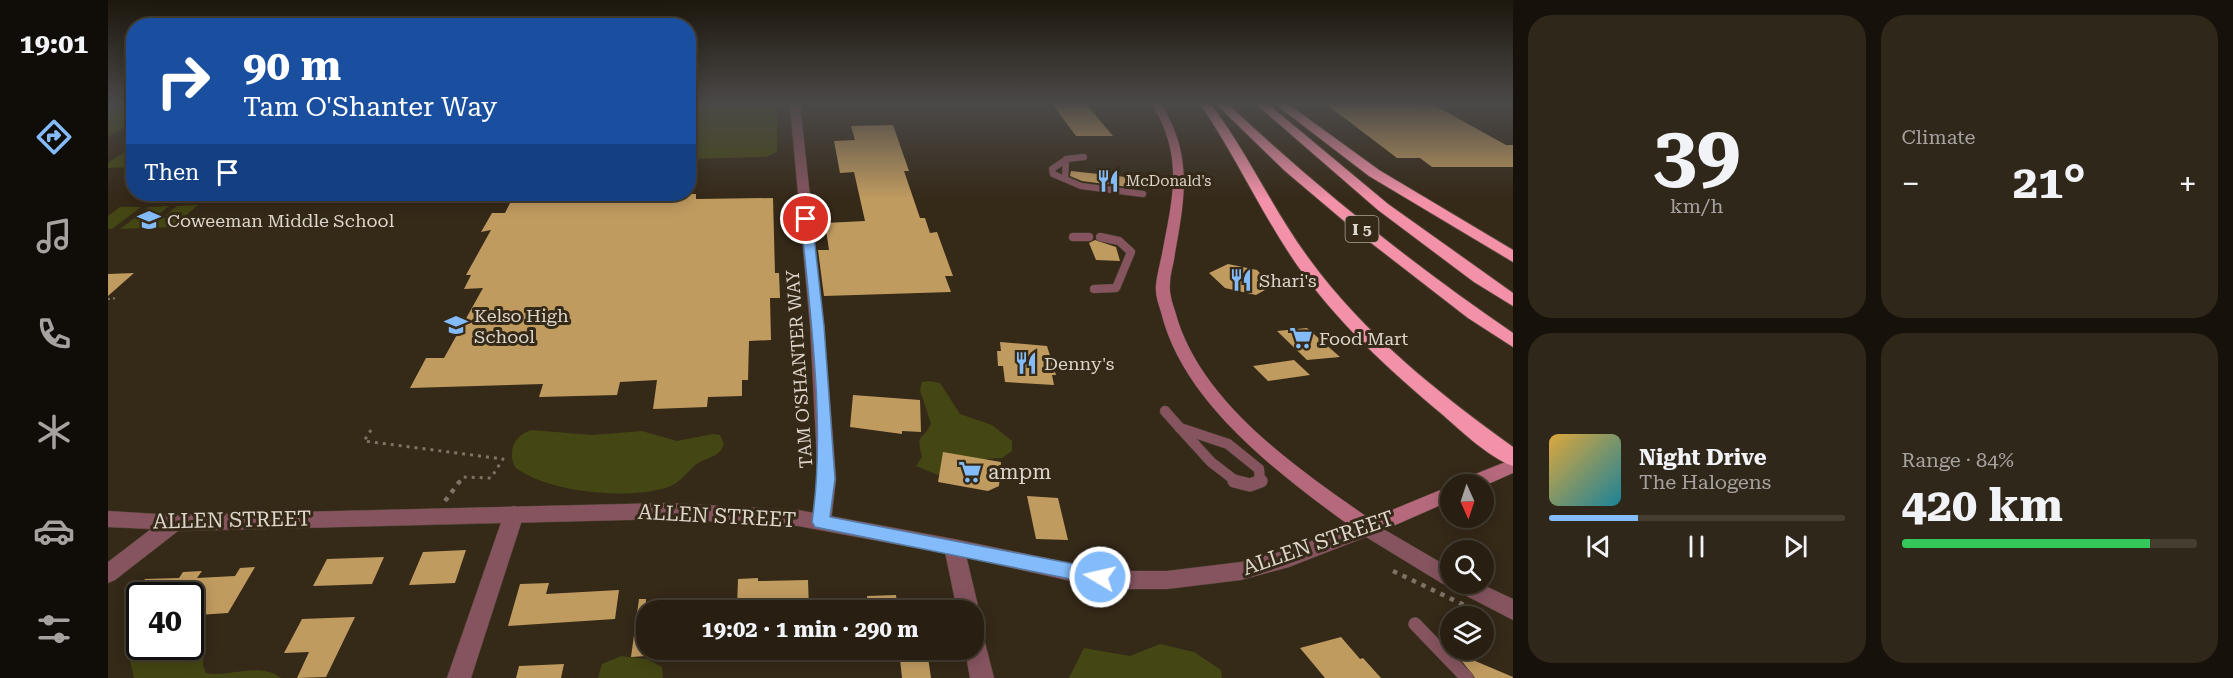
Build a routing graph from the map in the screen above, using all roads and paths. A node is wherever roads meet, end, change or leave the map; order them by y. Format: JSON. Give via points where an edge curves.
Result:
{"nodes":[{"id":1,"x":798,"y":136,"type":"edge"},
{"id":2,"x":1174,"y":136,"type":"edge"},
{"id":3,"x":1227,"y":136,"type":"edge"},
{"id":4,"x":1253,"y":136,"type":"edge"},
{"id":5,"x":1295,"y":136,"type":"edge"},
{"id":6,"x":1323,"y":136,"type":"edge"},
{"id":7,"x":1083,"y":157,"type":"dead end"},
{"id":8,"x":1064,"y":161,"type":"junction"},
{"id":9,"x":1065,"y":179,"type":"junction"},
{"id":10,"x":1143,"y":194,"type":"dead end"},
{"id":11,"x":1073,"y":237,"type":"dead end"},
{"id":12,"x":1089,"y":237,"type":"dead end"},
{"id":13,"x":1100,"y":237,"type":"dead end"},
{"id":14,"x":1513,"y":257,"type":"edge"},
{"id":15,"x":1094,"y":289,"type":"dead end"},
{"id":16,"x":117,"y":298,"type":"dead end"},
{"id":17,"x":108,"y":299,"type":"edge"},
{"id":18,"x":1513,"y":301,"type":"edge"},
{"id":19,"x":1513,"y":341,"type":"edge"},
{"id":20,"x":1165,"y":411,"type":"dead end"},
{"id":21,"x":1179,"y":428,"type":"junction"},
{"id":22,"x":371,"y":430,"type":"dead end"},
{"id":23,"x":1513,"y":458,"type":"edge"},
{"id":24,"x":1513,"y":466,"type":"edge"},
{"id":25,"x":1494,"y":474,"type":"edge"},
{"id":26,"x":1440,"y":497,"type":"edge"},
{"id":27,"x":442,"y":504,"type":"dead end"},
{"id":28,"x":514,"y":514,"type":"junction"},
{"id":29,"x":108,"y":519,"type":"edge"},
{"id":30,"x":821,"y":522,"type":"junction"},
{"id":31,"x":174,"y":523,"type":"junction"},
{"id":32,"x":1368,"y":528,"type":"junction"},
{"id":33,"x":954,"y":547,"type":"junction"},
{"id":34,"x":1393,"y":571,"type":"dead end"},
{"id":35,"x":1440,"y":572,"type":"edge"},
{"id":36,"x":108,"y":574,"type":"edge"},
{"id":37,"x":1482,"y":594,"type":"edge"},
{"id":38,"x":966,"y":600,"type":"edge"},
{"id":39,"x":1465,"y":606,"type":"edge"},
{"id":40,"x":1513,"y":610,"type":"edge"},
{"id":41,"x":1415,"y":624,"type":"dead end"},
{"id":42,"x":978,"y":660,"type":"edge"},
{"id":43,"x":459,"y":678,"type":"edge"},
{"id":44,"x":982,"y":678,"type":"edge"},
{"id":45,"x":1467,"y":678,"type":"edge"}],
"edges":[{"from":1,"to":30,"type":"street","name":"TAM O'SHANTER WAY","via":[[818,326],[827,479]]},
{"from":2,"to":32,"type":"main road","via":[[1182,169],[1162,292],[1173,334],[1191,366],[1242,427],[1299,479]]},
{"from":3,"to":23,"type":"highway","via":[[1300,256],[1332,297],[1400,366]]},
{"from":4,"to":19,"type":"highway","number":"I 5","via":[[1358,227]]},
{"from":5,"to":18,"type":"highway","number":"I 5","via":[[1390,213]]},
{"from":6,"to":14,"type":"highway","via":[[1374,173]]},
{"from":7,"to":8,"type":"lane"},
{"from":8,"to":9,"type":"lane"},
{"from":8,"to":9,"type":"lane","via":[[1051,170]]},
{"from":9,"to":10,"type":"lane","via":[[1081,186]]},
{"from":11,"to":12,"type":"lane"},
{"from":13,"to":15,"type":"lane","via":[[1119,241],[1131,252],[1116,288]]},
{"from":16,"to":17,"type":"path"},
{"from":20,"to":21,"type":"lane"},
{"from":21,"to":21,"type":"lane","via":[[1232,480],[1252,485],[1261,482],[1259,469],[1236,449]]},
{"from":22,"to":27,"type":"path","via":[[364,441],[503,459],[491,478],[463,477]]},
{"from":24,"to":25,"type":"main road"},
{"from":26,"to":32,"type":"main road","name":"ALLEN STREET"},
{"from":28,"to":30,"type":"street","name":"ALLEN STREET","via":[[667,511]]},
{"from":28,"to":31,"type":"street","name":"ALLEN STREET"},
{"from":28,"to":43,"type":"street"},
{"from":29,"to":31,"type":"street","name":"ALLEN STREET"},
{"from":30,"to":33,"type":"street","name":"ALLEN STREET"},
{"from":31,"to":36,"type":"street"},
{"from":32,"to":33,"type":"street","name":"ALLEN STREET","via":[[1289,558],[1241,571],[1167,580],[1075,573]]},
{"from":32,"to":35,"type":"street"},
{"from":33,"to":38,"type":"street"},
{"from":34,"to":39,"type":"path"},
{"from":37,"to":40,"type":"street"},
{"from":41,"to":45,"type":"lane"},
{"from":42,"to":44,"type":"street"}]}
